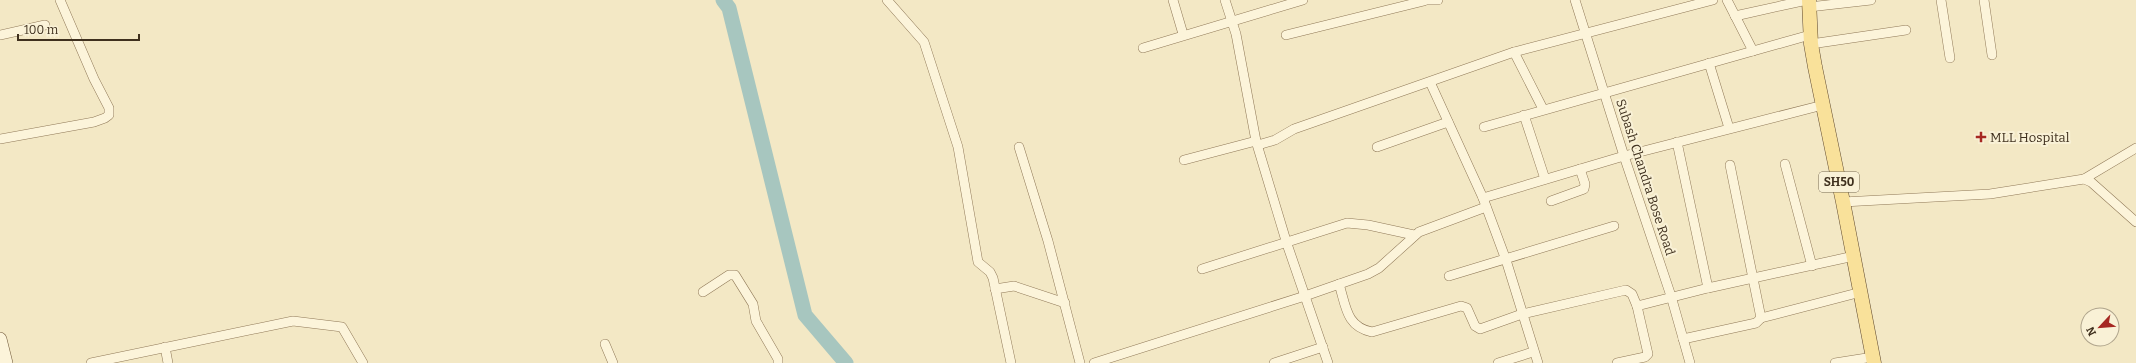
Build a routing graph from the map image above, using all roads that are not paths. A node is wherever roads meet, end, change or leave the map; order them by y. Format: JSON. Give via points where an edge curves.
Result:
{"nodes":[{"id":1,"x":60,"y":0,"type":"edge"},
{"id":2,"x":887,"y":0,"type":"edge"},
{"id":3,"x":1173,"y":0,"type":"edge"},
{"id":4,"x":1225,"y":0,"type":"edge"},
{"id":5,"x":1303,"y":0,"type":"edge"},
{"id":6,"x":1424,"y":0,"type":"edge"},
{"id":7,"x":1438,"y":0,"type":"edge"},
{"id":8,"x":1575,"y":0,"type":"edge"},
{"id":9,"x":1713,"y":0,"type":"edge"},
{"id":10,"x":1727,"y":0,"type":"edge"},
{"id":11,"x":1871,"y":0,"type":"edge"},
{"id":12,"x":1941,"y":0,"type":"edge"},
{"id":13,"x":1984,"y":0,"type":"edge"},
{"id":14,"x":1859,"y":1,"type":"edge"},
{"id":15,"x":1808,"y":2,"type":"edge"},
{"id":16,"x":1281,"y":3,"type":"edge"},
{"id":17,"x":1735,"y":16,"type":"junction"},
{"id":18,"x":1233,"y":20,"type":"junction"},
{"id":19,"x":45,"y":24,"type":"dead end"},
{"id":20,"x":1906,"y":30,"type":"dead end"},
{"id":21,"x":1586,"y":32,"type":"junction"},
{"id":22,"x":1183,"y":34,"type":"junction"},
{"id":23,"x":0,"y":35,"type":"edge"},
{"id":24,"x":1286,"y":35,"type":"dead end"},
{"id":25,"x":1810,"y":39,"type":"junction"},
{"id":26,"x":1143,"y":48,"type":"dead end"},
{"id":27,"x":1753,"y":51,"type":"junction"},
{"id":28,"x":1514,"y":52,"type":"junction"},
{"id":29,"x":1992,"y":55,"type":"dead end"},
{"id":30,"x":1950,"y":58,"type":"dead end"},
{"id":31,"x":1709,"y":63,"type":"junction"},
{"id":32,"x":1430,"y":82,"type":"junction"},
{"id":33,"x":1605,"y":92,"type":"junction"},
{"id":34,"x":1823,"y":105,"type":"junction"},
{"id":35,"x":1543,"y":109,"type":"junction"},
{"id":36,"x":1524,"y":115,"type":"junction"},
{"id":37,"x":1448,"y":122,"type":"junction"},
{"id":38,"x":1484,"y":127,"type":"dead end"},
{"id":39,"x":1729,"y":128,"type":"junction"},
{"id":40,"x":0,"y":139,"type":"edge"},
{"id":41,"x":1677,"y":142,"type":"junction"},
{"id":42,"x":1257,"y":143,"type":"junction"},
{"id":43,"x":1019,"y":147,"type":"dead end"},
{"id":44,"x":1377,"y":147,"type":"dead end"},
{"id":45,"x":2136,"y":148,"type":"edge"},
{"id":46,"x":1624,"y":156,"type":"junction"},
{"id":47,"x":1184,"y":160,"type":"dead end"},
{"id":48,"x":1785,"y":164,"type":"dead end"},
{"id":49,"x":1730,"y":165,"type":"dead end"},
{"id":50,"x":1580,"y":168,"type":"junction"},
{"id":51,"x":1545,"y":179,"type":"junction"},
{"id":52,"x":2084,"y":179,"type":"junction"},
{"id":53,"x":1551,"y":201,"type":"dead end"},
{"id":54,"x":1843,"y":202,"type":"junction"},
{"id":55,"x":1484,"y":203,"type":"junction"},
{"id":56,"x":2136,"y":222,"type":"edge"},
{"id":57,"x":1614,"y":226,"type":"dead end"},
{"id":58,"x":1414,"y":235,"type":"junction"},
{"id":59,"x":1287,"y":244,"type":"junction"},
{"id":60,"x":1854,"y":256,"type":"junction"},
{"id":61,"x":1506,"y":260,"type":"junction"},
{"id":62,"x":1812,"y":266,"type":"junction"},
{"id":63,"x":1202,"y":269,"type":"dead end"},
{"id":64,"x":1449,"y":276,"type":"dead end"},
{"id":65,"x":1754,"y":277,"type":"junction"},
{"id":66,"x":1339,"y":284,"type":"junction"},
{"id":67,"x":1708,"y":288,"type":"junction"},
{"id":68,"x":995,"y":289,"type":"junction"},
{"id":69,"x":703,"y":292,"type":"dead end"},
{"id":70,"x":1861,"y":292,"type":"junction"},
{"id":71,"x":1305,"y":296,"type":"junction"},
{"id":72,"x":1671,"y":296,"type":"junction"},
{"id":73,"x":1065,"y":303,"type":"junction"},
{"id":74,"x":1636,"y":306,"type":"junction"},
{"id":75,"x":1522,"y":314,"type":"junction"},
{"id":76,"x":1761,"y":318,"type":"junction"},
{"id":77,"x":0,"y":339,"type":"edge"},
{"id":78,"x":1683,"y":339,"type":"junction"},
{"id":79,"x":605,"y":344,"type":"dead end"},
{"id":80,"x":165,"y":347,"type":"junction"},
{"id":81,"x":1323,"y":347,"type":"junction"},
{"id":82,"x":1533,"y":352,"type":"junction"},
{"id":83,"x":1874,"y":360,"type":"edge"},
{"id":84,"x":6,"y":363,"type":"edge"},
{"id":85,"x":91,"y":363,"type":"edge"},
{"id":86,"x":168,"y":363,"type":"edge"},
{"id":87,"x":363,"y":363,"type":"edge"},
{"id":88,"x":613,"y":363,"type":"edge"},
{"id":89,"x":778,"y":363,"type":"edge"},
{"id":90,"x":1011,"y":363,"type":"edge"},
{"id":91,"x":1080,"y":363,"type":"edge"},
{"id":92,"x":1094,"y":363,"type":"edge"},
{"id":93,"x":1274,"y":363,"type":"edge"},
{"id":94,"x":1328,"y":363,"type":"edge"},
{"id":95,"x":1498,"y":363,"type":"edge"},
{"id":96,"x":1538,"y":363,"type":"edge"},
{"id":97,"x":1617,"y":363,"type":"edge"},
{"id":98,"x":1690,"y":363,"type":"edge"},
{"id":99,"x":1835,"y":363,"type":"edge"}],
"edges":[{"from":1,"to":40,"type":"street","via":[[109,108],[109,115],[94,122]]},
{"from":2,"to":68,"type":"street","via":[[924,42],[958,147],[978,262],[990,272]]},
{"from":3,"to":22,"type":"street"},
{"from":4,"to":18,"type":"street"},
{"from":5,"to":16,"type":"street"},
{"from":6,"to":7,"type":"street"},
{"from":6,"to":24,"type":"street"},
{"from":8,"to":21,"type":"street","name":"Subash Chandra Bose Road"},
{"from":9,"to":21,"type":"street"},
{"from":10,"to":17,"type":"street"},
{"from":11,"to":14,"type":"street"},
{"from":12,"to":30,"type":"street"},
{"from":13,"to":29,"type":"street"},
{"from":14,"to":15,"type":"street"},
{"from":15,"to":17,"type":"street"},
{"from":15,"to":25,"type":"main road","number":"SH50"},
{"from":16,"to":18,"type":"street"},
{"from":17,"to":27,"type":"street"},
{"from":18,"to":22,"type":"street"},
{"from":18,"to":42,"type":"street"},
{"from":19,"to":23,"type":"street"},
{"from":20,"to":25,"type":"street"},
{"from":21,"to":28,"type":"street"},
{"from":21,"to":33,"type":"street","name":"Subash Chandra Bose Road"},
{"from":22,"to":26,"type":"street"},
{"from":25,"to":27,"type":"street"},
{"from":25,"to":34,"type":"main road","number":"SH50"},
{"from":27,"to":31,"type":"street"},
{"from":28,"to":32,"type":"street"},
{"from":28,"to":35,"type":"street"},
{"from":31,"to":33,"type":"street"},
{"from":31,"to":39,"type":"street"},
{"from":32,"to":37,"type":"street"},
{"from":32,"to":42,"type":"street","via":[[1294,129],[1275,140]]},
{"from":33,"to":35,"type":"street"},
{"from":33,"to":46,"type":"street","name":"Subash Chandra Bose Road"},
{"from":34,"to":39,"type":"street"},
{"from":34,"to":54,"type":"main road","number":"SH50"},
{"from":35,"to":36,"type":"street"},
{"from":36,"to":38,"type":"street"},
{"from":36,"to":51,"type":"street"},
{"from":37,"to":44,"type":"street"},
{"from":37,"to":55,"type":"street"},
{"from":39,"to":41,"type":"street"},
{"from":41,"to":46,"type":"street"},
{"from":41,"to":67,"type":"street"},
{"from":42,"to":47,"type":"street"},
{"from":42,"to":59,"type":"street"},
{"from":43,"to":73,"type":"street"},
{"from":45,"to":52,"type":"street"},
{"from":46,"to":50,"type":"street"},
{"from":46,"to":72,"type":"street","name":"Subash Chandra Bose Road"},
{"from":48,"to":62,"type":"street"},
{"from":49,"to":65,"type":"street"},
{"from":50,"to":51,"type":"street"},
{"from":50,"to":53,"type":"street","via":[[1584,189]]},
{"from":51,"to":55,"type":"street"},
{"from":52,"to":54,"type":"street","via":[[1990,194]]},
{"from":52,"to":56,"type":"street","via":[[2091,182]]},
{"from":54,"to":60,"type":"main road","number":"SH50"},
{"from":55,"to":58,"type":"street"},
{"from":55,"to":61,"type":"street"},
{"from":57,"to":61,"type":"street"},
{"from":58,"to":59,"type":"street","via":[[1352,223]]},
{"from":58,"to":66,"type":"street","via":[[1379,268]]},
{"from":59,"to":63,"type":"street"},
{"from":59,"to":71,"type":"street"},
{"from":60,"to":62,"type":"street"},
{"from":60,"to":70,"type":"main road","number":"SH50"},
{"from":61,"to":64,"type":"street"},
{"from":61,"to":75,"type":"street"},
{"from":62,"to":65,"type":"street"},
{"from":65,"to":67,"type":"street"},
{"from":65,"to":76,"type":"street"},
{"from":66,"to":71,"type":"street"},
{"from":66,"to":75,"type":"street","via":[[1350,319],[1356,326],[1372,332],[1460,306],[1467,308],[1475,326],[1480,329]]},
{"from":67,"to":72,"type":"street"},
{"from":68,"to":73,"type":"street","via":[[1014,286]]},
{"from":68,"to":90,"type":"street"},
{"from":69,"to":89,"type":"street","via":[[729,275],[735,276],[753,304],[756,321]]},
{"from":70,"to":76,"type":"street"},
{"from":70,"to":83,"type":"main road","number":"SH50"},
{"from":71,"to":81,"type":"street"},
{"from":71,"to":92,"type":"street"},
{"from":72,"to":74,"type":"street"},
{"from":72,"to":78,"type":"street","name":"Subash Chandra Bose Road"},
{"from":73,"to":91,"type":"street"},
{"from":74,"to":75,"type":"street","via":[[1632,294],[1626,290]]},
{"from":74,"to":97,"type":"street","via":[[1648,354]]},
{"from":75,"to":82,"type":"street"},
{"from":76,"to":78,"type":"street","via":[[1756,323]]},
{"from":77,"to":84,"type":"main road"},
{"from":78,"to":98,"type":"street","name":"Subash Chandra Bose Road"},
{"from":79,"to":88,"type":"street"},
{"from":80,"to":85,"type":"street"},
{"from":80,"to":86,"type":"street"},
{"from":80,"to":87,"type":"street","via":[[293,321],[342,327]]},
{"from":81,"to":93,"type":"street"},
{"from":81,"to":94,"type":"street"},
{"from":82,"to":95,"type":"street"},
{"from":82,"to":96,"type":"street"},
{"from":83,"to":99,"type":"street"}]}
